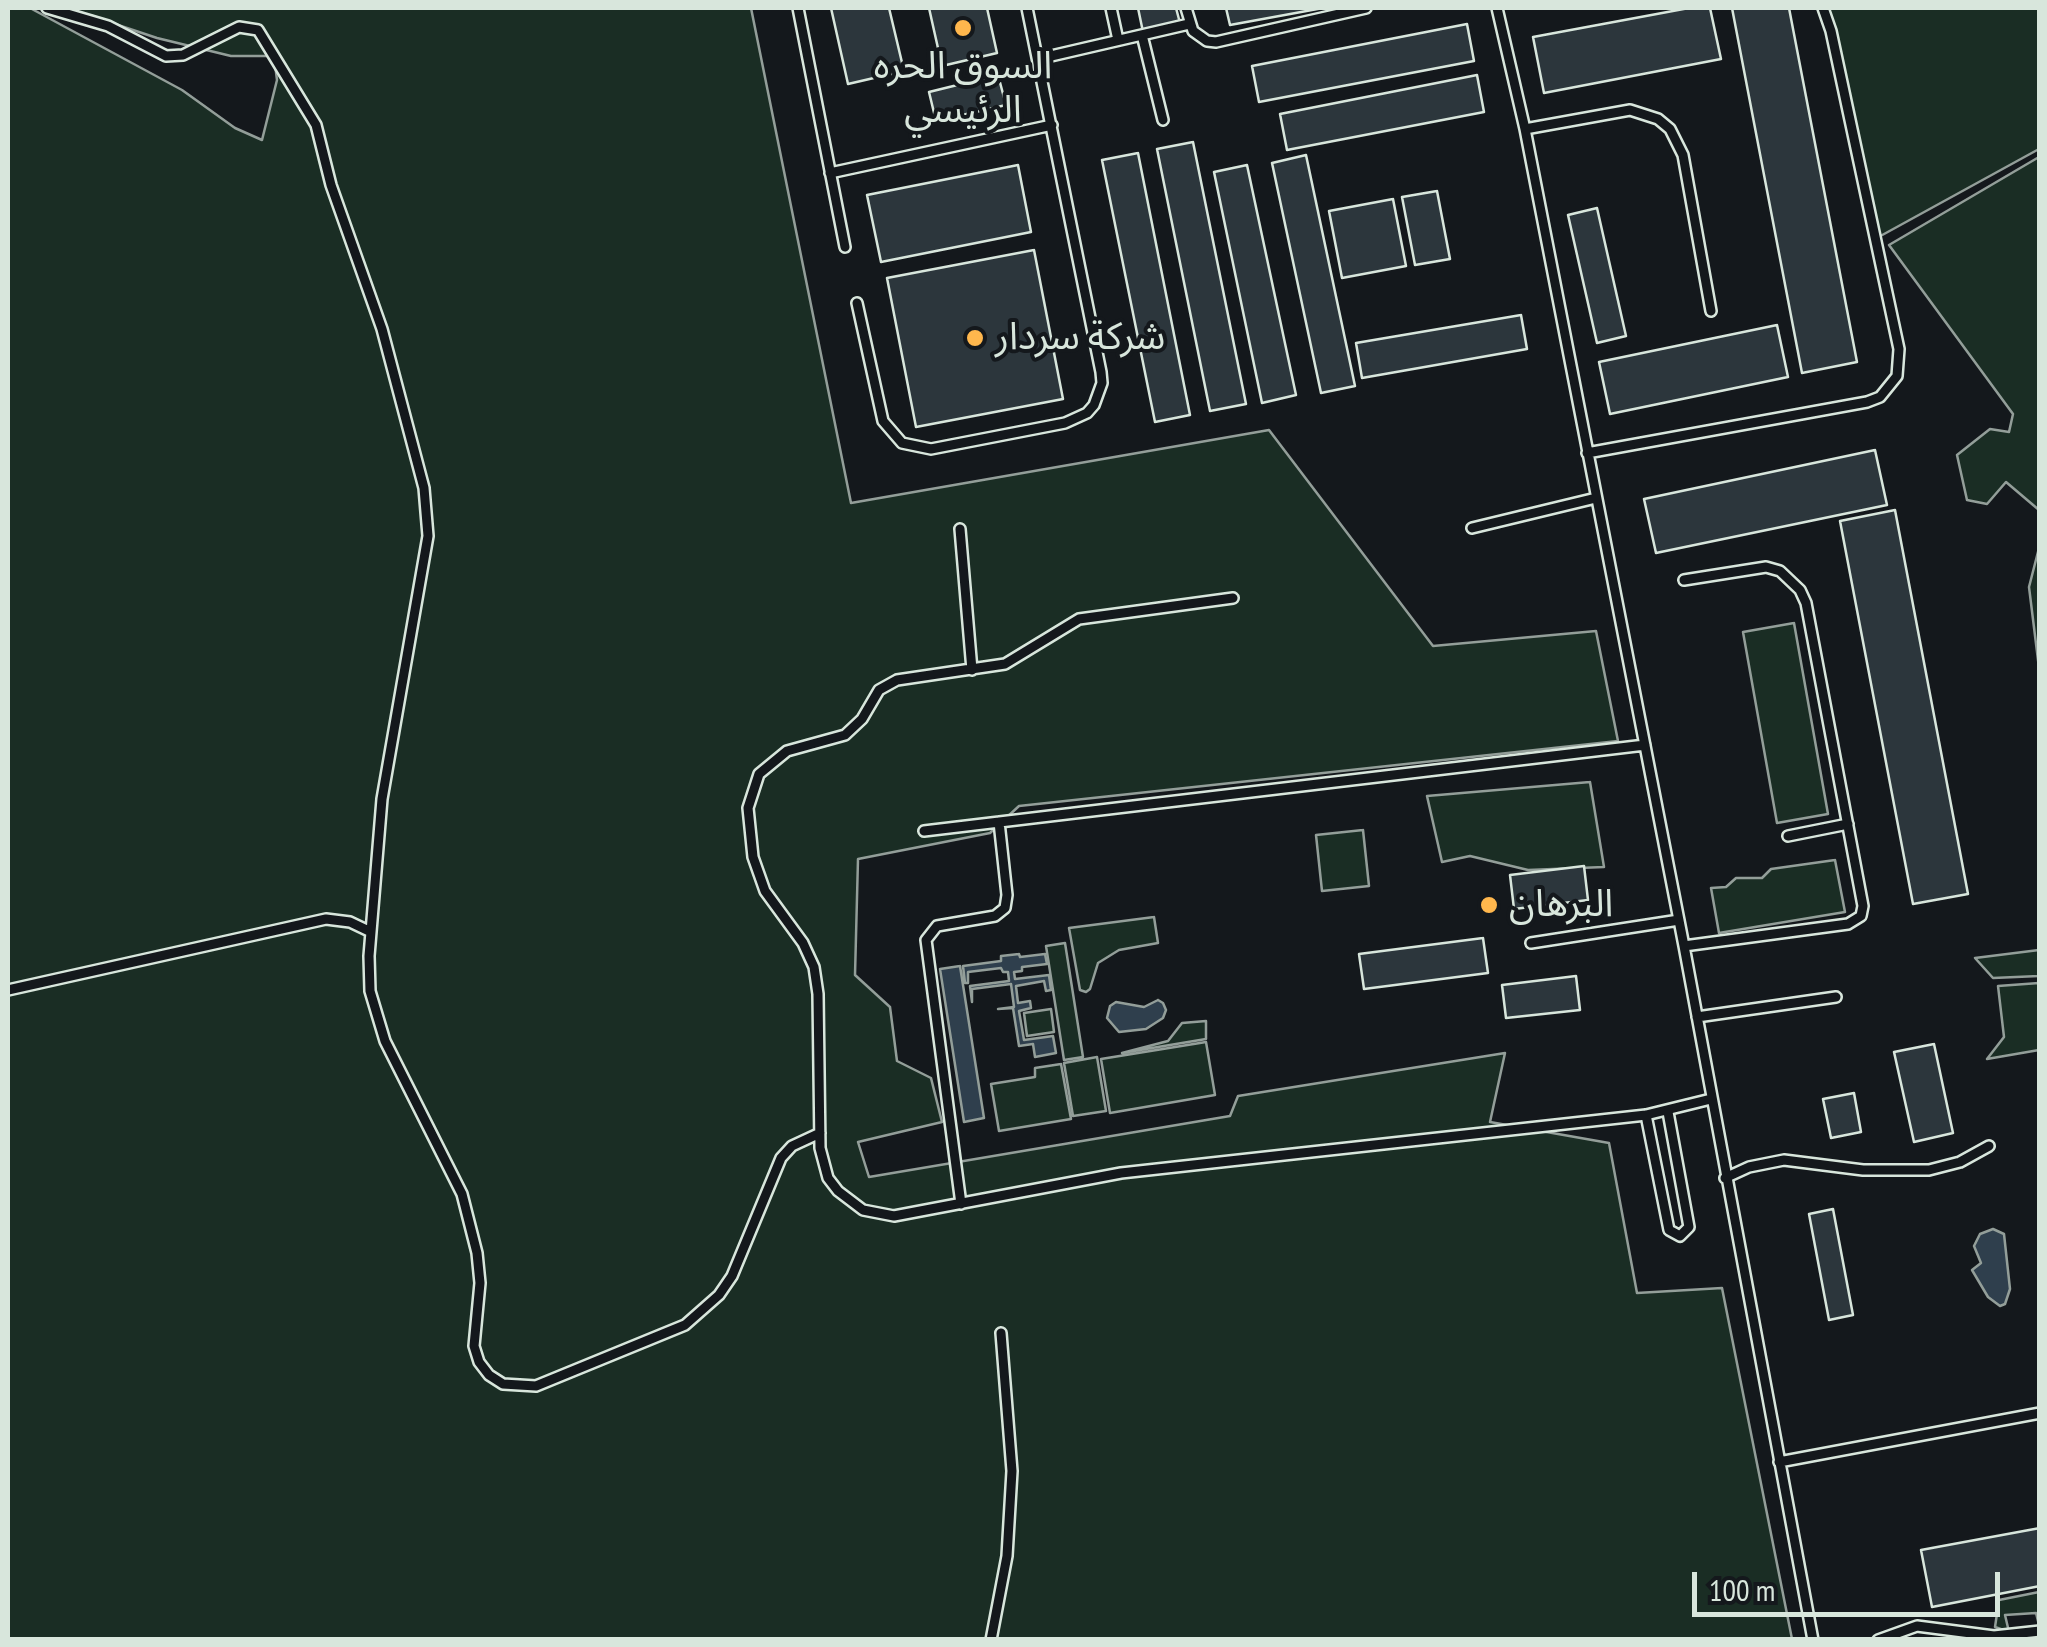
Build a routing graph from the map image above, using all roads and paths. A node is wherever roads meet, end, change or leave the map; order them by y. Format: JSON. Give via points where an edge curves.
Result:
{"nodes":[{"id":1,"x":47,"y":8,"type":"edge"},
{"id":2,"x":798,"y":8,"type":"edge"},
{"id":3,"x":1027,"y":8,"type":"edge"},
{"id":4,"x":1111,"y":8,"type":"edge"},
{"id":5,"x":1186,"y":8,"type":"edge"},
{"id":6,"x":1366,"y":8,"type":"edge"},
{"id":7,"x":1497,"y":8,"type":"edge"},
{"id":8,"x":1823,"y":8,"type":"edge"},
{"id":9,"x":1189,"y":24,"type":"junction"},
{"id":10,"x":1142,"y":35,"type":"junction"},
{"id":11,"x":1118,"y":40,"type":"junction"},
{"id":12,"x":1038,"y":60,"type":"junction"},
{"id":13,"x":1163,"y":120,"type":"dead end"},
{"id":14,"x":1052,"y":125,"type":"junction"},
{"id":15,"x":1525,"y":129,"type":"junction"},
{"id":16,"x":830,"y":173,"type":"junction"},
{"id":17,"x":845,"y":247,"type":"dead end"},
{"id":18,"x":857,"y":303,"type":"dead end"},
{"id":19,"x":1712,"y":310,"type":"dead end"},
{"id":20,"x":1587,"y":452,"type":"junction"},
{"id":21,"x":1596,"y":498,"type":"junction"},
{"id":22,"x":1472,"y":528,"type":"dead end"},
{"id":23,"x":960,"y":529,"type":"dead end"},
{"id":24,"x":1684,"y":580,"type":"dead end"},
{"id":25,"x":1233,"y":598,"type":"dead end"},
{"id":26,"x":972,"y":670,"type":"junction"},
{"id":27,"x":1645,"y":745,"type":"junction"},
{"id":28,"x":999,"y":822,"type":"junction"},
{"id":29,"x":1848,"y":824,"type":"junction"},
{"id":30,"x":924,"y":830,"type":"dead end"},
{"id":31,"x":1788,"y":836,"type":"dead end"},
{"id":32,"x":1679,"y":920,"type":"junction"},
{"id":33,"x":371,"y":932,"type":"junction"},
{"id":34,"x":1532,"y":943,"type":"dead end"},
{"id":35,"x":1684,"y":946,"type":"junction"},
{"id":36,"x":8,"y":990,"type":"edge"},
{"id":37,"x":1836,"y":997,"type":"dead end"},
{"id":38,"x":1697,"y":1017,"type":"junction"},
{"id":39,"x":1711,"y":1099,"type":"junction"},
{"id":40,"x":1668,"y":1112,"type":"junction"},
{"id":41,"x":1646,"y":1115,"type":"junction"},
{"id":42,"x":820,"y":1133,"type":"junction"},
{"id":43,"x":1988,"y":1146,"type":"dead end"},
{"id":44,"x":1725,"y":1178,"type":"junction"},
{"id":45,"x":962,"y":1204,"type":"junction"},
{"id":46,"x":1001,"y":1333,"type":"dead end"},
{"id":47,"x":2040,"y":1413,"type":"edge"},
{"id":48,"x":1779,"y":1462,"type":"junction"},
{"id":49,"x":2040,"y":1631,"type":"edge"},
{"id":50,"x":991,"y":1640,"type":"edge"},
{"id":51,"x":1813,"y":1640,"type":"edge"},
{"id":52,"x":1878,"y":1640,"type":"edge"}],
"edges":[{"from":1,"to":33,"type":"lane","via":[[108,26],[166,56],[252,27],[321,138],[402,397],[427,510],[426,562],[382,799]]},
{"from":2,"to":16,"type":"lane"},
{"from":3,"to":12,"type":"lane"},
{"from":4,"to":11,"type":"lane"},
{"from":5,"to":9,"type":"lane"},
{"from":6,"to":9,"type":"lane","via":[[1216,42],[1199,38]]},
{"from":7,"to":15,"type":"lane"},
{"from":8,"to":20,"type":"lane","via":[[1899,349],[1897,376],[1867,402]]},
{"from":9,"to":10,"type":"lane"},
{"from":10,"to":11,"type":"lane"},
{"from":10,"to":13,"type":"lane"},
{"from":11,"to":12,"type":"lane"},
{"from":12,"to":14,"type":"lane"},
{"from":14,"to":16,"type":"lane"},
{"from":14,"to":18,"type":"lane","via":[[1101,372],[1100,395],[1086,414],[931,449],[902,443],[883,421]]},
{"from":15,"to":19,"type":"lane","via":[[1630,110],[1670,129],[1683,155]]},
{"from":15,"to":20,"type":"lane"},
{"from":16,"to":17,"type":"lane"},
{"from":20,"to":21,"type":"lane"},
{"from":21,"to":22,"type":"lane"},
{"from":21,"to":27,"type":"lane"},
{"from":23,"to":26,"type":"lane"},
{"from":24,"to":29,"type":"lane","via":[[1766,567],[1800,590]]},
{"from":25,"to":26,"type":"lane","via":[[1079,618],[1020,658]]},
{"from":26,"to":42,"type":"lane","via":[[888,684],[845,736],[787,751],[767,764],[750,796],[758,875],[803,943],[817,980]]},
{"from":27,"to":28,"type":"lane"},
{"from":27,"to":32,"type":"lane"},
{"from":28,"to":30,"type":"lane"},
{"from":28,"to":45,"type":"lane","via":[[1005,908],[995,916],[937,926],[926,940]]},
{"from":29,"to":31,"type":"lane"},
{"from":29,"to":35,"type":"lane","via":[[1863,906],[1857,920]]},
{"from":32,"to":34,"type":"lane"},
{"from":32,"to":35,"type":"lane"},
{"from":33,"to":36,"type":"lane","via":[[326,919]]},
{"from":33,"to":42,"type":"lane","via":[[374,1008],[462,1194],[480,1283],[474,1346],[479,1362],[503,1384],[536,1386],[664,1335],[703,1311],[732,1276],[781,1158]]},
{"from":35,"to":38,"type":"lane"},
{"from":37,"to":38,"type":"lane"},
{"from":38,"to":39,"type":"lane"},
{"from":39,"to":40,"type":"lane"},
{"from":39,"to":44,"type":"lane"},
{"from":40,"to":41,"type":"lane"},
{"from":40,"to":41,"type":"lane","via":[[1688,1222],[1680,1236],[1669,1230]]},
{"from":41,"to":45,"type":"lane","via":[[1175,1166]]},
{"from":42,"to":45,"type":"lane","via":[[828,1178],[863,1210],[894,1216]]},
{"from":43,"to":44,"type":"lane","via":[[1929,1170],[1784,1160]]},
{"from":44,"to":48,"type":"lane"},
{"from":46,"to":50,"type":"lane","via":[[1012,1472],[1007,1556]]},
{"from":47,"to":48,"type":"lane"},
{"from":48,"to":51,"type":"lane"},
{"from":49,"to":52,"type":"lane","via":[[1994,1636],[1918,1626]]}]}
